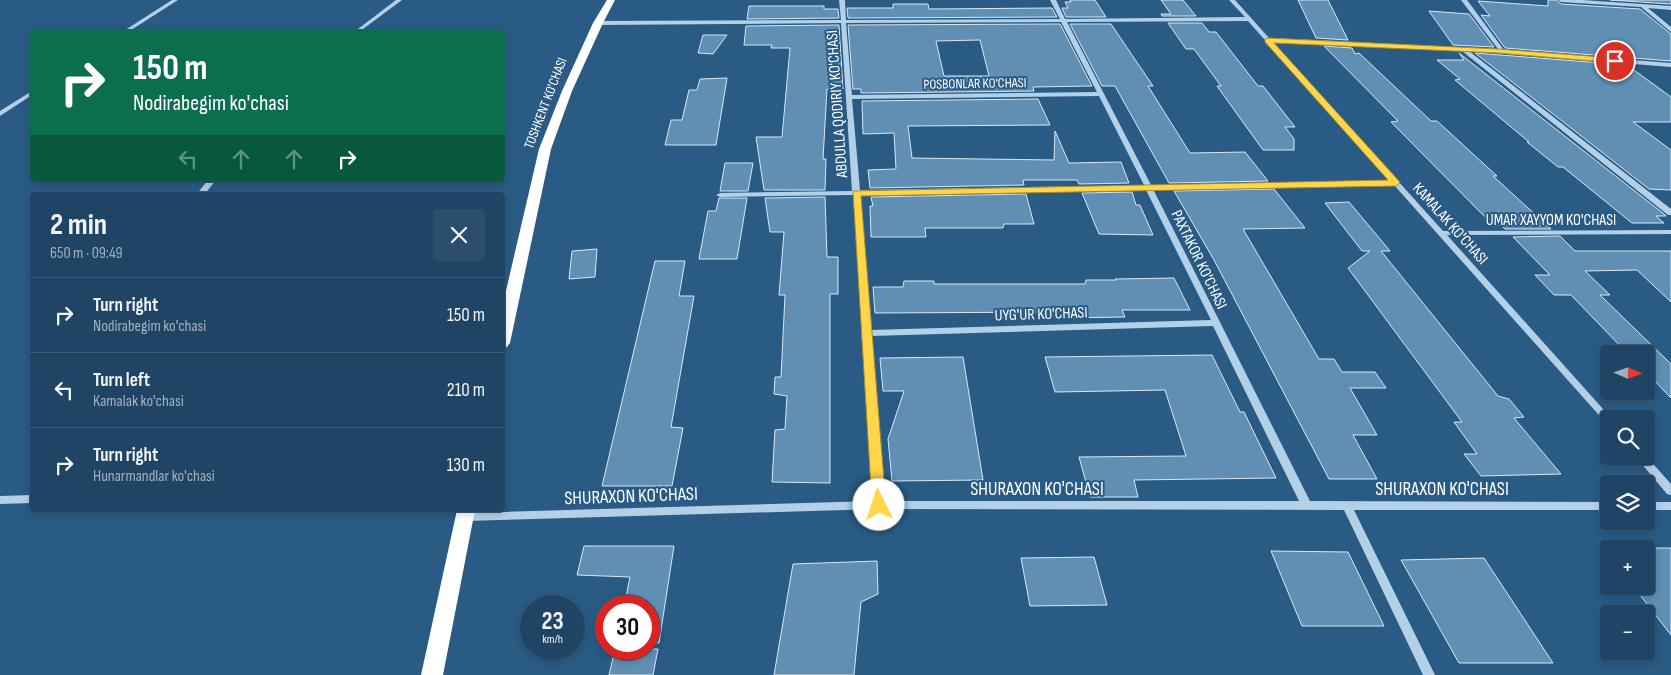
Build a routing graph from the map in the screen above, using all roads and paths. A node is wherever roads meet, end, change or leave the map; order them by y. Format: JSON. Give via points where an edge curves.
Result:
{"nodes":[{"id":1,"x":175,"y":0,"type":"edge"},
{"id":2,"x":399,"y":0,"type":"edge"},
{"id":3,"x":611,"y":0,"type":"edge"},
{"id":4,"x":842,"y":0,"type":"edge"},
{"id":5,"x":1053,"y":0,"type":"edge"},
{"id":6,"x":1232,"y":0,"type":"edge"},
{"id":7,"x":1464,"y":0,"type":"edge"},
{"id":8,"x":1561,"y":0,"type":"edge"},
{"id":9,"x":1635,"y":0,"type":"edge"},
{"id":10,"x":1642,"y":6,"type":"junction"},
{"id":11,"x":1671,"y":8,"type":"edge"},
{"id":12,"x":1249,"y":19,"type":"junction"},
{"id":13,"x":1064,"y":21,"type":"junction"},
{"id":14,"x":598,"y":23,"type":"junction"},
{"id":15,"x":844,"y":23,"type":"junction"},
{"id":16,"x":128,"y":30,"type":"edge"},
{"id":17,"x":359,"y":30,"type":"edge"},
{"id":18,"x":1671,"y":30,"type":"edge"},
{"id":19,"x":1268,"y":40,"type":"junction"},
{"id":20,"x":1464,"y":49,"type":"junction"},
{"id":21,"x":1502,"y":51,"type":"junction"},
{"id":22,"x":1671,"y":65,"type":"edge"},
{"id":23,"x":30,"y":93,"type":"edge"},
{"id":24,"x":1102,"y":94,"type":"junction"},
{"id":25,"x":849,"y":98,"type":"junction"},
{"id":26,"x":0,"y":114,"type":"edge"},
{"id":27,"x":210,"y":182,"type":"edge"},
{"id":28,"x":1396,"y":183,"type":"junction"},
{"id":29,"x":1149,"y":188,"type":"junction"},
{"id":30,"x":202,"y":192,"type":"edge"},
{"id":31,"x":856,"y":193,"type":"junction"},
{"id":32,"x":720,"y":195,"type":"dead end"},
{"id":33,"x":1671,"y":213,"type":"edge"},
{"id":34,"x":1667,"y":232,"type":"edge"},
{"id":35,"x":1440,"y":233,"type":"junction"},
{"id":36,"x":1671,"y":240,"type":"edge"},
{"id":37,"x":1217,"y":323,"type":"junction"},
{"id":38,"x":505,"y":329,"type":"edge"},
{"id":39,"x":866,"y":333,"type":"junction"},
{"id":40,"x":1600,"y":411,"type":"edge"},
{"id":41,"x":1648,"y":465,"type":"edge"},
{"id":42,"x":1671,"y":491,"type":"edge"},
{"id":43,"x":30,"y":499,"type":"edge"},
{"id":44,"x":0,"y":500,"type":"edge"},
{"id":45,"x":879,"y":505,"type":"junction"},
{"id":46,"x":1307,"y":506,"type":"junction"},
{"id":47,"x":1347,"y":506,"type":"junction"},
{"id":48,"x":1600,"y":506,"type":"edge"},
{"id":49,"x":1655,"y":506,"type":"edge"},
{"id":50,"x":1671,"y":506,"type":"edge"},
{"id":51,"x":465,"y":514,"type":"edge"},
{"id":52,"x":432,"y":675,"type":"edge"},
{"id":53,"x":1429,"y":675,"type":"edge"}],
"edges":[{"from":1,"to":16,"type":"street"},
{"from":2,"to":17,"type":"street"},
{"from":3,"to":14,"type":"highway","name":"TOSHKENT KO'CHASI"},
{"from":4,"to":15,"type":"street","name":"ABDULLA QODIRIY KO'CHASI"},
{"from":5,"to":13,"type":"street","name":"PAXTAKOR KO'CHASI"},
{"from":6,"to":12,"type":"street","name":"KAMALAK KO'CHASI"},
{"from":7,"to":21,"type":"street"},
{"from":8,"to":10,"type":"street"},
{"from":9,"to":10,"type":"street"},
{"from":10,"to":11,"type":"street"},
{"from":10,"to":18,"type":"street"},
{"from":12,"to":13,"type":"street"},
{"from":12,"to":19,"type":"street","name":"KAMALAK KO'CHASI"},
{"from":13,"to":15,"type":"street"},
{"from":13,"to":24,"type":"street","name":"PAXTAKOR KO'CHASI"},
{"from":14,"to":15,"type":"street"},
{"from":14,"to":38,"type":"highway","name":"TOSHKENT KO'CHASI","via":[[545,149]]},
{"from":15,"to":25,"type":"street","name":"ABDULLA QODIRIY KO'CHASI"},
{"from":19,"to":20,"type":"street"},
{"from":19,"to":28,"type":"street","name":"KAMALAK KO'CHASI"},
{"from":20,"to":21,"type":"street"},
{"from":20,"to":33,"type":"street"},
{"from":21,"to":22,"type":"street"},
{"from":23,"to":26,"type":"street"},
{"from":24,"to":25,"type":"street","name":"POSBONLAR KO'CHASI"},
{"from":24,"to":29,"type":"street","name":"PAXTAKOR KO'CHASI"},
{"from":25,"to":31,"type":"street","name":"ABDULLA QODIRIY KO'CHASI"},
{"from":27,"to":30,"type":"street"},
{"from":28,"to":29,"type":"street"},
{"from":28,"to":35,"type":"street","name":"KAMALAK KO'CHASI"},
{"from":29,"to":31,"type":"street"},
{"from":29,"to":37,"type":"street","name":"PAXTAKOR KO'CHASI"},
{"from":31,"to":32,"type":"street"},
{"from":31,"to":39,"type":"street","name":"ABDULLA QODIRIY KO'CHASI"},
{"from":34,"to":35,"type":"street","name":"UMAR XAYYOM KO'CHASI"},
{"from":34,"to":36,"type":"street","name":"UMAR XAYYOM KO'CHASI"},
{"from":35,"to":40,"type":"street","name":"KAMALAK KO'CHASI"},
{"from":37,"to":39,"type":"street","name":"UYG'UR KO'CHASI"},
{"from":37,"to":46,"type":"street","name":"PAXTAKOR KO'CHASI"},
{"from":39,"to":45,"type":"street","name":"ABDULLA QODIRIY KO'CHASI"},
{"from":41,"to":42,"type":"street"},
{"from":43,"to":44,"type":"street"},
{"from":45,"to":46,"type":"street","name":"SHURAXON KO'CHASI"},
{"from":45,"to":51,"type":"street","name":"SHURAXON KO'CHASI"},
{"from":46,"to":47,"type":"street","name":"SHURAXON KO'CHASI"},
{"from":47,"to":48,"type":"street","name":"SHURAXON KO'CHASI"},
{"from":47,"to":53,"type":"street"},
{"from":49,"to":50,"type":"street"},
{"from":51,"to":52,"type":"highway"}]}
